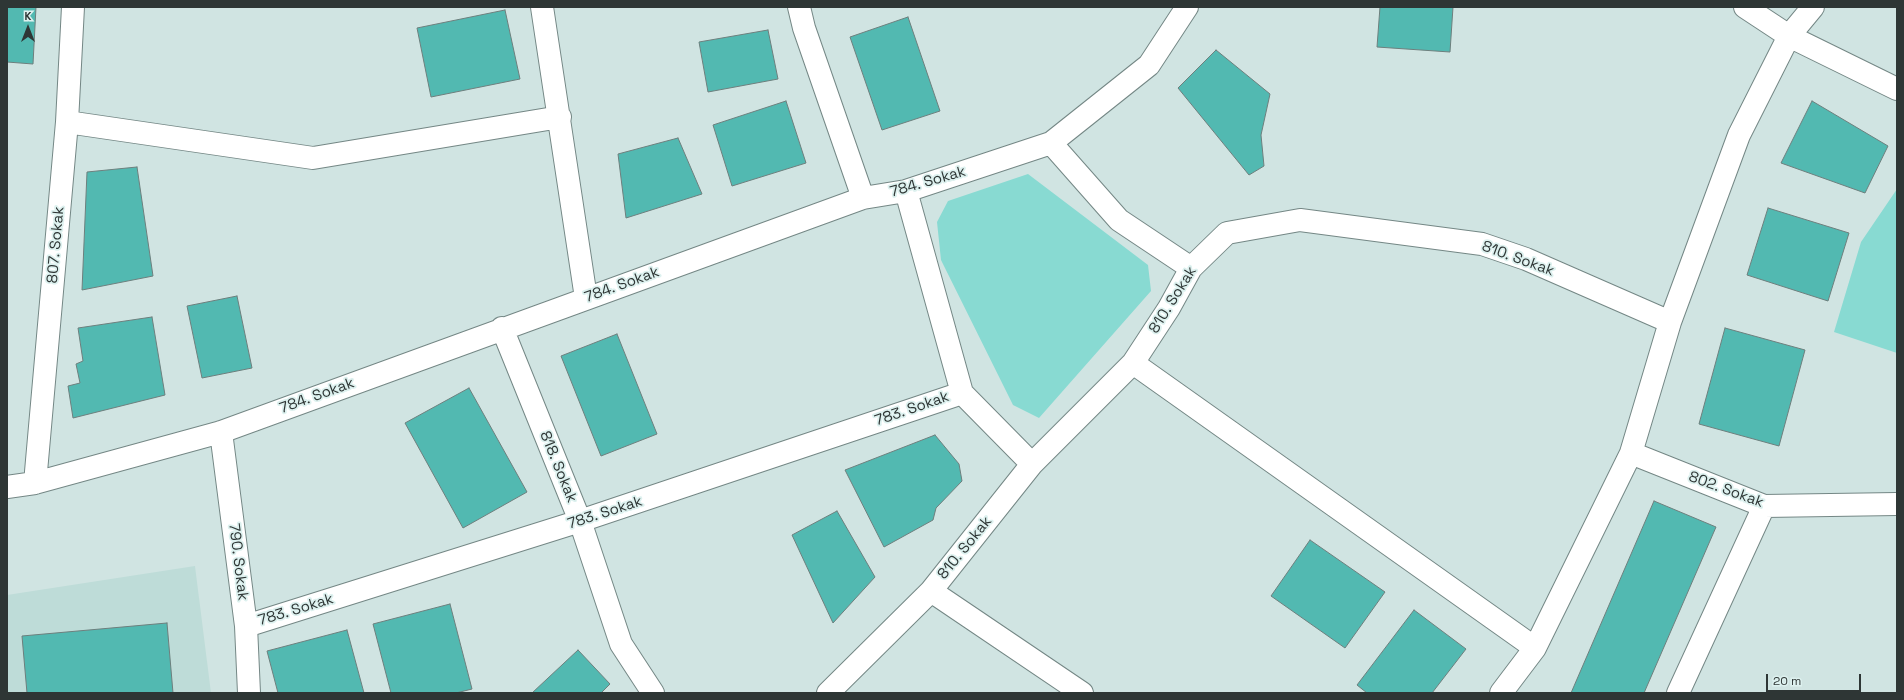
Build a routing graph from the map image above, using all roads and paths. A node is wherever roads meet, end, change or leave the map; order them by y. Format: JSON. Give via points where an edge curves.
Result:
{"nodes":[{"id":1,"x":73,"y":7,"type":"edge"},
{"id":2,"x":542,"y":7,"type":"edge"},
{"id":3,"x":799,"y":7,"type":"edge"},
{"id":4,"x":1188,"y":7,"type":"edge"},
{"id":5,"x":1745,"y":7,"type":"edge"},
{"id":6,"x":1813,"y":7,"type":"edge"},
{"id":7,"x":1789,"y":36,"type":"junction"},
{"id":8,"x":1897,"y":89,"type":"edge"},
{"id":9,"x":560,"y":117,"type":"junction"},
{"id":10,"x":67,"y":122,"type":"junction"},
{"id":11,"x":1051,"y":143,"type":"junction"},
{"id":12,"x":906,"y":191,"type":"junction"},
{"id":13,"x":863,"y":198,"type":"junction"},
{"id":14,"x":1191,"y":268,"type":"junction"},
{"id":15,"x":586,"y":298,"type":"junction"},
{"id":16,"x":1670,"y":322,"type":"junction"},
{"id":17,"x":502,"y":328,"type":"junction"},
{"id":18,"x":1133,"y":363,"type":"junction"},
{"id":19,"x":962,"y":393,"type":"junction"},
{"id":20,"x":221,"y":432,"type":"junction"},
{"id":21,"x":1631,"y":453,"type":"junction"},
{"id":22,"x":1032,"y":464,"type":"junction"},
{"id":23,"x":34,"y":483,"type":"junction"},
{"id":24,"x":7,"y":487,"type":"edge"},
{"id":25,"x":1897,"y":504,"type":"edge"},
{"id":26,"x":1764,"y":506,"type":"junction"},
{"id":27,"x":580,"y":521,"type":"junction"},
{"id":28,"x":931,"y":591,"type":"junction"},
{"id":29,"x":246,"y":626,"type":"junction"},
{"id":30,"x":1535,"y":648,"type":"junction"},
{"id":31,"x":249,"y":693,"type":"edge"},
{"id":32,"x":653,"y":693,"type":"edge"},
{"id":33,"x":828,"y":693,"type":"edge"},
{"id":34,"x":1082,"y":693,"type":"edge"},
{"id":35,"x":1501,"y":693,"type":"edge"},
{"id":36,"x":1678,"y":693,"type":"edge"}],
"edges":[{"from":1,"to":10,"type":"street","name":"807. Sokak"},
{"from":2,"to":9,"type":"street"},
{"from":3,"to":13,"type":"street"},
{"from":4,"to":11,"type":"street","name":"784. Sokak","via":[[1149,65]]},
{"from":5,"to":7,"type":"street"},
{"from":6,"to":7,"type":"street"},
{"from":7,"to":8,"type":"street"},
{"from":7,"to":16,"type":"street","via":[[1739,135]]},
{"from":9,"to":10,"type":"street","via":[[313,158]]},
{"from":9,"to":15,"type":"street"},
{"from":10,"to":23,"type":"street","name":"807. Sokak"},
{"from":11,"to":12,"type":"street","name":"784. Sokak"},
{"from":11,"to":14,"type":"street","via":[[1119,220]]},
{"from":12,"to":13,"type":"street","name":"784. Sokak"},
{"from":12,"to":19,"type":"street"},
{"from":13,"to":15,"type":"street","name":"784. Sokak"},
{"from":14,"to":16,"type":"street","name":"810. Sokak","via":[[1227,233],[1300,220],[1482,244],[1526,259]]},
{"from":14,"to":18,"type":"street","name":"810. Sokak","via":[[1169,308]]},
{"from":15,"to":17,"type":"street","name":"784. Sokak"},
{"from":16,"to":21,"type":"street"},
{"from":17,"to":20,"type":"street","name":"784. Sokak"},
{"from":17,"to":27,"type":"street","name":"818. Sokak"},
{"from":18,"to":22,"type":"street","name":"810. Sokak"},
{"from":18,"to":30,"type":"street"},
{"from":19,"to":22,"type":"street"},
{"from":19,"to":27,"type":"street","name":"783. Sokak"},
{"from":20,"to":23,"type":"street","name":"784. Sokak"},
{"from":20,"to":29,"type":"street","name":"790. Sokak"},
{"from":21,"to":26,"type":"street","name":"802. Sokak"},
{"from":21,"to":30,"type":"street"},
{"from":22,"to":28,"type":"street","name":"810. Sokak"},
{"from":23,"to":24,"type":"street","name":"784. Sokak"},
{"from":25,"to":26,"type":"street","name":"802. Sokak"},
{"from":26,"to":36,"type":"street"},
{"from":27,"to":29,"type":"street","name":"783. Sokak"},
{"from":27,"to":32,"type":"street","name":"818. Sokak","via":[[622,644]]},
{"from":28,"to":33,"type":"street","name":"810. Sokak"},
{"from":28,"to":34,"type":"street"},
{"from":29,"to":31,"type":"street","name":"790. Sokak"},
{"from":30,"to":35,"type":"street"}]}
